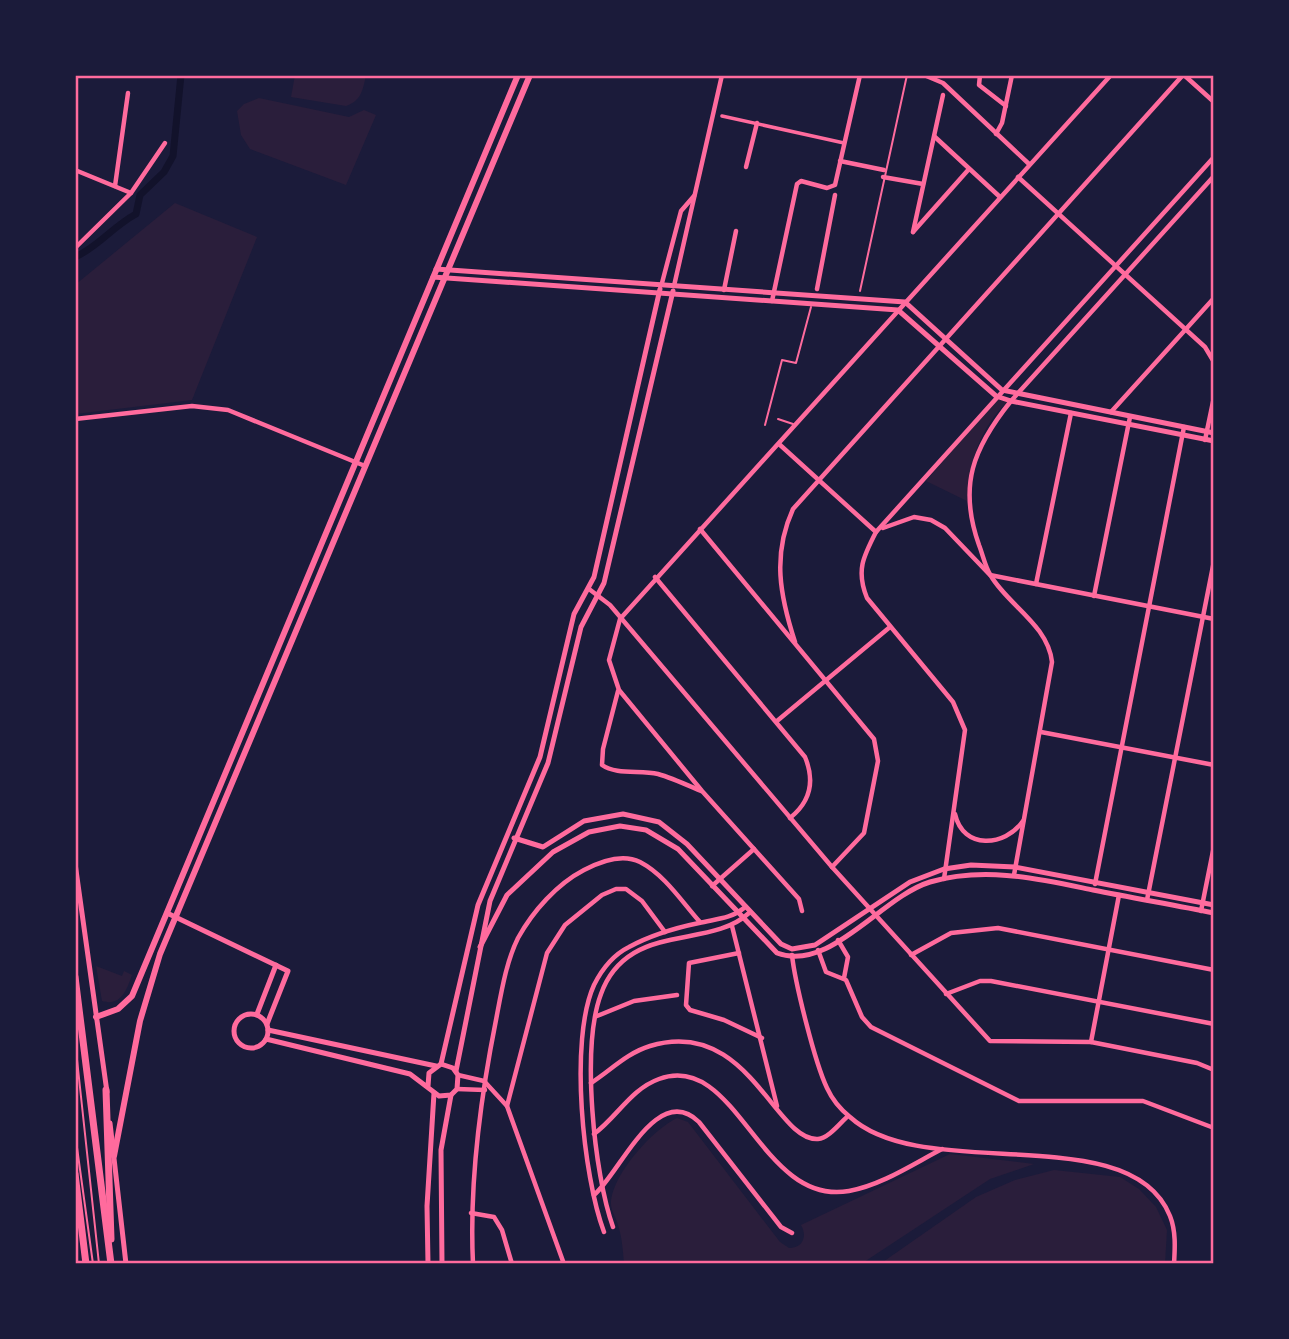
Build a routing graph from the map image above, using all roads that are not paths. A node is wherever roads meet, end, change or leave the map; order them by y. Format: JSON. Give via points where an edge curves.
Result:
{"nodes":[{"id":1,"x":518,"y":75,"type":"edge"},
{"id":2,"x":530,"y":75,"type":"edge"},
{"id":3,"x":722,"y":75,"type":"edge"},
{"id":4,"x":860,"y":75,"type":"edge"},
{"id":5,"x":907,"y":75,"type":"edge"},
{"id":6,"x":924,"y":75,"type":"edge"},
{"id":7,"x":980,"y":75,"type":"edge"},
{"id":8,"x":1012,"y":75,"type":"edge"},
{"id":9,"x":1111,"y":75,"type":"edge"},
{"id":10,"x":1183,"y":75,"type":"edge"},
{"id":11,"x":939,"y":78,"type":"edge"},
{"id":12,"x":128,"y":93,"type":"dead end"},
{"id":13,"x":943,"y":95,"type":"dead end"},
{"id":14,"x":1214,"y":102,"type":"edge"},
{"id":15,"x":1006,"y":106,"type":"junction"},
{"id":16,"x":722,"y":116,"type":"dead end"},
{"id":17,"x":757,"y":123,"type":"junction"},
{"id":18,"x":996,"y":134,"type":"junction"},
{"id":19,"x":934,"y":136,"type":"junction"},
{"id":20,"x":165,"y":142,"type":"dead end"},
{"id":21,"x":844,"y":143,"type":"junction"},
{"id":22,"x":1214,"y":157,"type":"edge"},
{"id":23,"x":840,"y":161,"type":"junction"},
{"id":24,"x":1029,"y":164,"type":"junction"},
{"id":25,"x":746,"y":167,"type":"dead end"},
{"id":26,"x":970,"y":169,"type":"junction"},
{"id":27,"x":75,"y":170,"type":"edge"},
{"id":28,"x":884,"y":170,"type":"junction"},
{"id":29,"x":1214,"y":176,"type":"edge"},
{"id":30,"x":883,"y":177,"type":"junction"},
{"id":31,"x":1018,"y":177,"type":"junction"},
{"id":32,"x":923,"y":184,"type":"junction"},
{"id":33,"x":115,"y":186,"type":"junction"},
{"id":34,"x":131,"y":193,"type":"junction"},
{"id":35,"x":694,"y":195,"type":"junction"},
{"id":36,"x":835,"y":195,"type":"dead end"},
{"id":37,"x":1000,"y":197,"type":"junction"},
{"id":38,"x":1058,"y":214,"type":"junction"},
{"id":39,"x":736,"y":230,"type":"dead end"},
{"id":40,"x":75,"y":248,"type":"edge"},
{"id":41,"x":1115,"y":266,"type":"junction"},
{"id":42,"x":436,"y":269,"type":"junction"},
{"id":43,"x":448,"y":269,"type":"junction"},
{"id":44,"x":1124,"y":274,"type":"junction"},
{"id":45,"x":433,"y":277,"type":"junction"},
{"id":46,"x":445,"y":277,"type":"junction"},
{"id":47,"x":662,"y":283,"type":"junction"},
{"id":48,"x":674,"y":286,"type":"junction"},
{"id":49,"x":817,"y":289,"type":"dead end"},
{"id":50,"x":723,"y":290,"type":"junction"},
{"id":51,"x":660,"y":291,"type":"junction"},
{"id":52,"x":860,"y":291,"type":"dead end"},
{"id":53,"x":774,"y":293,"type":"junction"},
{"id":54,"x":672,"y":294,"type":"junction"},
{"id":55,"x":1214,"y":298,"type":"edge"},
{"id":56,"x":772,"y":301,"type":"junction"},
{"id":57,"x":905,"y":302,"type":"junction"},
{"id":58,"x":811,"y":304,"type":"junction"},
{"id":59,"x":898,"y":310,"type":"junction"},
{"id":60,"x":1185,"y":330,"type":"junction"},
{"id":61,"x":946,"y":339,"type":"junction"},
{"id":62,"x":940,"y":346,"type":"junction"},
{"id":63,"x":1214,"y":362,"type":"edge"},
{"id":64,"x":1002,"y":390,"type":"junction"},
{"id":65,"x":1017,"y":395,"type":"junction"},
{"id":66,"x":996,"y":396,"type":"junction"},
{"id":67,"x":1214,"y":397,"type":"edge"},
{"id":68,"x":1011,"y":401,"type":"junction"},
{"id":69,"x":1071,"y":413,"type":"junction"},
{"id":70,"x":1110,"y":413,"type":"junction"},
{"id":71,"x":1130,"y":417,"type":"junction"},
{"id":72,"x":75,"y":419,"type":"edge"},
{"id":73,"x":778,"y":419,"type":"dead end"},
{"id":74,"x":765,"y":425,"type":"dead end"},
{"id":75,"x":794,"y":425,"type":"junction"},
{"id":76,"x":1128,"y":425,"type":"junction"},
{"id":77,"x":1184,"y":428,"type":"junction"},
{"id":78,"x":1210,"y":433,"type":"edge"},
{"id":79,"x":1182,"y":435,"type":"junction"},
{"id":80,"x":1205,"y":440,"type":"junction"},
{"id":81,"x":1214,"y":441,"type":"edge"},
{"id":82,"x":779,"y":444,"type":"junction"},
{"id":83,"x":356,"y":461,"type":"junction"},
{"id":84,"x":365,"y":466,"type":"junction"},
{"id":85,"x":819,"y":480,"type":"junction"},
{"id":86,"x":700,"y":530,"type":"junction"},
{"id":87,"x":876,"y":532,"type":"junction"},
{"id":88,"x":1214,"y":561,"type":"edge"},
{"id":89,"x":990,"y":575,"type":"junction"},
{"id":90,"x":656,"y":578,"type":"junction"},
{"id":91,"x":1035,"y":584,"type":"junction"},
{"id":92,"x":589,"y":589,"type":"junction"},
{"id":93,"x":598,"y":596,"type":"junction"},
{"id":94,"x":1094,"y":596,"type":"junction"},
{"id":95,"x":1149,"y":606,"type":"junction"},
{"id":96,"x":1203,"y":617,"type":"junction"},
{"id":97,"x":620,"y":619,"type":"junction"},
{"id":98,"x":1214,"y":619,"type":"edge"},
{"id":99,"x":890,"y":627,"type":"junction"},
{"id":100,"x":795,"y":642,"type":"junction"},
{"id":101,"x":828,"y":680,"type":"junction"},
{"id":102,"x":619,"y":690,"type":"junction"},
{"id":103,"x":777,"y":721,"type":"junction"},
{"id":104,"x":1041,"y":732,"type":"junction"},
{"id":105,"x":1122,"y":748,"type":"junction"},
{"id":106,"x":1175,"y":758,"type":"junction"},
{"id":107,"x":1214,"y":765,"type":"edge"},
{"id":108,"x":702,"y":791,"type":"junction"},
{"id":109,"x":954,"y":810,"type":"junction"},
{"id":110,"x":790,"y":818,"type":"junction"},
{"id":111,"x":1024,"y":818,"type":"junction"},
{"id":112,"x":508,"y":836,"type":"junction"},
{"id":113,"x":517,"y":839,"type":"junction"},
{"id":114,"x":1214,"y":846,"type":"edge"},
{"id":115,"x":754,"y":849,"type":"junction"},
{"id":116,"x":75,"y":863,"type":"edge"},
{"id":117,"x":832,"y":867,"type":"junction"},
{"id":118,"x":1015,"y":867,"type":"junction"},
{"id":119,"x":944,"y":869,"type":"junction"},
{"id":120,"x":1014,"y":875,"type":"junction"},
{"id":121,"x":944,"y":879,"type":"junction"},
{"id":122,"x":719,"y":880,"type":"junction"},
{"id":123,"x":1095,"y":882,"type":"junction"},
{"id":124,"x":712,"y":886,"type":"junction"},
{"id":125,"x":1094,"y":890,"type":"junction"},
{"id":126,"x":1148,"y":892,"type":"junction"},
{"id":127,"x":1119,"y":895,"type":"junction"},
{"id":128,"x":1147,"y":900,"type":"junction"},
{"id":129,"x":1203,"y":903,"type":"junction"},
{"id":130,"x":1214,"y":905,"type":"edge"},
{"id":131,"x":744,"y":908,"type":"junction"},
{"id":132,"x":869,"y":909,"type":"junction"},
{"id":133,"x":802,"y":911,"type":"dead end"},
{"id":134,"x":1201,"y":911,"type":"junction"},
{"id":135,"x":167,"y":913,"type":"junction"},
{"id":136,"x":749,"y":913,"type":"junction"},
{"id":137,"x":1214,"y":913,"type":"edge"},
{"id":138,"x":737,"y":914,"type":"junction"},
{"id":139,"x":874,"y":915,"type":"junction"},
{"id":140,"x":176,"y":917,"type":"junction"},
{"id":141,"x":742,"y":919,"type":"junction"},
{"id":142,"x":700,"y":922,"type":"junction"},
{"id":143,"x":732,"y":926,"type":"junction"},
{"id":144,"x":665,"y":932,"type":"junction"},
{"id":145,"x":645,"y":939,"type":"junction"},
{"id":146,"x":838,"y":940,"type":"junction"},
{"id":147,"x":815,"y":945,"type":"junction"},
{"id":148,"x":648,"y":946,"type":"junction"},
{"id":149,"x":480,"y":947,"type":"junction"},
{"id":150,"x":792,"y":949,"type":"junction"},
{"id":151,"x":1109,"y":950,"type":"junction"},
{"id":152,"x":739,"y":953,"type":"junction"},
{"id":153,"x":819,"y":953,"type":"junction"},
{"id":154,"x":911,"y":955,"type":"junction"},
{"id":155,"x":792,"y":958,"type":"junction"},
{"id":156,"x":276,"y":965,"type":"junction"},
{"id":157,"x":1214,"y":970,"type":"edge"},
{"id":158,"x":75,"y":977,"type":"edge"},
{"id":159,"x":844,"y":978,"type":"junction"},
{"id":160,"x":946,"y":994,"type":"junction"},
{"id":161,"x":677,"y":995,"type":"dead end"},
{"id":162,"x":1099,"y":1002,"type":"junction"},
{"id":163,"x":257,"y":1014,"type":"junction"},
{"id":164,"x":596,"y":1016,"type":"junction"},
{"id":165,"x":96,"y":1017,"type":"junction"},
{"id":166,"x":1214,"y":1024,"type":"edge"},
{"id":167,"x":267,"y":1027,"type":"junction"},
{"id":168,"x":762,"y":1038,"type":"junction"},
{"id":169,"x":266,"y":1040,"type":"junction"},
{"id":170,"x":75,"y":1041,"type":"edge"},
{"id":171,"x":1091,"y":1042,"type":"junction"},
{"id":172,"x":438,"y":1065,"type":"junction"},
{"id":173,"x":1214,"y":1070,"type":"edge"},
{"id":174,"x":457,"y":1073,"type":"junction"},
{"id":175,"x":484,"y":1081,"type":"junction"},
{"id":176,"x":591,"y":1083,"type":"junction"},
{"id":177,"x":428,"y":1086,"type":"junction"},
{"id":178,"x":457,"y":1089,"type":"junction"},
{"id":179,"x":483,"y":1089,"type":"junction"},
{"id":180,"x":106,"y":1090,"type":"junction"},
{"id":181,"x":493,"y":1091,"type":"junction"},
{"id":182,"x":434,"y":1093,"type":"junction"},
{"id":183,"x":451,"y":1095,"type":"junction"},
{"id":184,"x":507,"y":1106,"type":"junction"},
{"id":185,"x":777,"y":1107,"type":"junction"},
{"id":186,"x":848,"y":1116,"type":"junction"},
{"id":187,"x":1214,"y":1128,"type":"edge"},
{"id":188,"x":75,"y":1133,"type":"edge"},
{"id":189,"x":594,"y":1134,"type":"junction"},
{"id":190,"x":943,"y":1149,"type":"junction"},
{"id":191,"x":114,"y":1156,"type":"junction"},
{"id":192,"x":75,"y":1174,"type":"edge"},
{"id":193,"x":603,"y":1188,"type":"junction"},
{"id":194,"x":594,"y":1196,"type":"junction"},
{"id":195,"x":471,"y":1213,"type":"junction"},
{"id":196,"x":613,"y":1227,"type":"dead end"},
{"id":197,"x":604,"y":1232,"type":"dead end"},
{"id":198,"x":792,"y":1233,"type":"dead end"},
{"id":199,"x":86,"y":1264,"type":"edge"},
{"id":200,"x":93,"y":1264,"type":"edge"},
{"id":201,"x":99,"y":1264,"type":"edge"},
{"id":202,"x":112,"y":1264,"type":"edge"},
{"id":203,"x":126,"y":1264,"type":"edge"},
{"id":204,"x":428,"y":1264,"type":"edge"},
{"id":205,"x":442,"y":1264,"type":"edge"},
{"id":206,"x":473,"y":1264,"type":"edge"},
{"id":207,"x":512,"y":1264,"type":"edge"},
{"id":208,"x":564,"y":1264,"type":"edge"},
{"id":209,"x":1174,"y":1264,"type":"edge"}],
"edges":[{"from":1,"to":42,"type":"main road"},
{"from":2,"to":43,"type":"main road"},
{"from":3,"to":35,"type":"street"},
{"from":4,"to":21,"type":"street"},
{"from":5,"to":28,"type":"lane"},
{"from":6,"to":11,"type":"street"},
{"from":7,"to":15,"type":"street","via":[[979,85]]},
{"from":8,"to":15,"type":"street"},
{"from":9,"to":24,"type":"street"},
{"from":10,"to":14,"type":"street"},
{"from":10,"to":38,"type":"street"},
{"from":11,"to":18,"type":"street"},
{"from":12,"to":33,"type":"street"},
{"from":13,"to":19,"type":"street"},
{"from":15,"to":18,"type":"street"},
{"from":16,"to":17,"type":"street"},
{"from":17,"to":21,"type":"street"},
{"from":17,"to":25,"type":"street"},
{"from":18,"to":24,"type":"street"},
{"from":19,"to":26,"type":"street"},
{"from":19,"to":32,"type":"street"},
{"from":20,"to":34,"type":"street"},
{"from":21,"to":23,"type":"street"},
{"from":22,"to":41,"type":"street"},
{"from":23,"to":28,"type":"street"},
{"from":23,"to":53,"type":"street","via":[[833,187],[798,183]]},
{"from":24,"to":31,"type":"street"},
{"from":26,"to":32,"type":"street","via":[[913,232]]},
{"from":26,"to":37,"type":"street"},
{"from":27,"to":33,"type":"street"},
{"from":28,"to":30,"type":"lane"},
{"from":29,"to":44,"type":"street"},
{"from":30,"to":32,"type":"street"},
{"from":30,"to":52,"type":"lane"},
{"from":31,"to":37,"type":"street"},
{"from":31,"to":38,"type":"street"},
{"from":33,"to":34,"type":"street"},
{"from":34,"to":40,"type":"street"},
{"from":35,"to":47,"type":"street","via":[[681,211]]},
{"from":35,"to":48,"type":"street"},
{"from":36,"to":49,"type":"street"},
{"from":37,"to":57,"type":"street"},
{"from":38,"to":41,"type":"street"},
{"from":38,"to":61,"type":"street"},
{"from":39,"to":50,"type":"street"},
{"from":41,"to":44,"type":"street"},
{"from":41,"to":64,"type":"street"},
{"from":42,"to":43,"type":"street"},
{"from":42,"to":45,"type":"main road"},
{"from":43,"to":46,"type":"main road"},
{"from":43,"to":47,"type":"street"},
{"from":44,"to":60,"type":"street"},
{"from":44,"to":65,"type":"street"},
{"from":45,"to":46,"type":"street"},
{"from":45,"to":83,"type":"main road"},
{"from":46,"to":51,"type":"street"},
{"from":46,"to":84,"type":"main road"},
{"from":47,"to":48,"type":"street"},
{"from":47,"to":51,"type":"street"},
{"from":48,"to":50,"type":"street"},
{"from":48,"to":54,"type":"street"},
{"from":50,"to":53,"type":"street"},
{"from":51,"to":54,"type":"street"},
{"from":51,"to":92,"type":"street"},
{"from":53,"to":56,"type":"street"},
{"from":53,"to":57,"type":"street"},
{"from":54,"to":56,"type":"street"},
{"from":54,"to":93,"type":"street"},
{"from":55,"to":60,"type":"street"},
{"from":56,"to":58,"type":"street"},
{"from":57,"to":59,"type":"street"},
{"from":57,"to":61,"type":"street"},
{"from":58,"to":59,"type":"street"},
{"from":58,"to":74,"type":"lane","via":[[796,363],[782,360]]},
{"from":59,"to":62,"type":"street"},
{"from":59,"to":75,"type":"street"},
{"from":60,"to":63,"type":"street"},
{"from":60,"to":70,"type":"street"},
{"from":61,"to":62,"type":"street"},
{"from":61,"to":64,"type":"street"},
{"from":62,"to":66,"type":"street"},
{"from":62,"to":85,"type":"street"},
{"from":64,"to":65,"type":"street"},
{"from":64,"to":66,"type":"street"},
{"from":65,"to":68,"type":"street"},
{"from":65,"to":70,"type":"street"},
{"from":66,"to":68,"type":"street"},
{"from":66,"to":87,"type":"street"},
{"from":67,"to":78,"type":"street"},
{"from":68,"to":69,"type":"street"},
{"from":68,"to":89,"type":"street","via":[[984,438],[970,479],[972,520]]},
{"from":69,"to":76,"type":"street"},
{"from":69,"to":91,"type":"street"},
{"from":70,"to":71,"type":"street"},
{"from":71,"to":76,"type":"street"},
{"from":71,"to":77,"type":"street"},
{"from":72,"to":83,"type":"street","via":[[192,406],[228,410]]},
{"from":73,"to":75,"type":"lane"},
{"from":75,"to":82,"type":"street"},
{"from":76,"to":79,"type":"street"},
{"from":76,"to":94,"type":"street"},
{"from":77,"to":78,"type":"street"},
{"from":77,"to":79,"type":"street"},
{"from":78,"to":80,"type":"street"},
{"from":79,"to":80,"type":"street"},
{"from":79,"to":95,"type":"street"},
{"from":80,"to":81,"type":"street"},
{"from":82,"to":85,"type":"street"},
{"from":82,"to":86,"type":"street"},
{"from":83,"to":84,"type":"street"},
{"from":83,"to":135,"type":"main road"},
{"from":84,"to":140,"type":"main road"},
{"from":85,"to":87,"type":"street"},
{"from":85,"to":100,"type":"street","via":[[793,509],[780,542],[780,590]]},
{"from":86,"to":90,"type":"street"},
{"from":86,"to":100,"type":"street"},
{"from":87,"to":89,"type":"street","via":[[908,519],[931,520],[945,528]]},
{"from":87,"to":99,"type":"street","via":[[862,560],[860,580],[866,598]]},
{"from":88,"to":96,"type":"street"},
{"from":89,"to":91,"type":"street"},
{"from":89,"to":104,"type":"street","via":[[1050,651]]},
{"from":90,"to":97,"type":"street"},
{"from":90,"to":103,"type":"street"},
{"from":91,"to":94,"type":"street"},
{"from":92,"to":93,"type":"street"},
{"from":92,"to":112,"type":"street","via":[[574,614],[540,757]]},
{"from":93,"to":97,"type":"street"},
{"from":93,"to":113,"type":"street","via":[[581,626],[548,763]]},
{"from":94,"to":95,"type":"street"},
{"from":95,"to":96,"type":"street"},
{"from":95,"to":105,"type":"street"},
{"from":96,"to":98,"type":"street"},
{"from":96,"to":106,"type":"street"},
{"from":97,"to":102,"type":"street","via":[[609,660]]},
{"from":97,"to":110,"type":"street"},
{"from":99,"to":101,"type":"street"},
{"from":99,"to":109,"type":"street","via":[[961,715],[965,746]]},
{"from":100,"to":101,"type":"street"},
{"from":101,"to":103,"type":"street"},
{"from":101,"to":117,"type":"street","via":[[874,739],[878,761],[864,833]]},
{"from":102,"to":108,"type":"street"},
{"from":102,"to":108,"type":"street","via":[[602,765],[610,771],[660,775]]},
{"from":103,"to":110,"type":"street","via":[[805,757],[810,776],[807,799]]},
{"from":104,"to":105,"type":"street"},
{"from":104,"to":111,"type":"street"},
{"from":105,"to":106,"type":"street"},
{"from":105,"to":123,"type":"street"},
{"from":106,"to":107,"type":"street"},
{"from":106,"to":126,"type":"street"},
{"from":108,"to":115,"type":"street"},
{"from":109,"to":111,"type":"street","via":[[968,835],[986,842],[1007,836]]},
{"from":109,"to":119,"type":"street"},
{"from":110,"to":117,"type":"street"},
{"from":111,"to":118,"type":"street"},
{"from":112,"to":113,"type":"street"},
{"from":112,"to":172,"type":"street","via":[[478,905]]},
{"from":113,"to":122,"type":"street","via":[[543,847],[584,821],[623,814],[659,822],[687,844]]},
{"from":113,"to":149,"type":"street","via":[[490,901]]},
{"from":114,"to":129,"type":"street"},
{"from":115,"to":122,"type":"street"},
{"from":115,"to":133,"type":"street","via":[[799,899]]},
{"from":116,"to":165,"type":"street"},
{"from":117,"to":132,"type":"street"},
{"from":118,"to":119,"type":"street"},
{"from":118,"to":120,"type":"street"},
{"from":118,"to":123,"type":"street"},
{"from":119,"to":121,"type":"street"},
{"from":119,"to":132,"type":"street","via":[[910,882]]},
{"from":120,"to":121,"type":"street"},
{"from":120,"to":125,"type":"street"},
{"from":121,"to":139,"type":"street","via":[[914,889]]},
{"from":122,"to":124,"type":"street"},
{"from":122,"to":131,"type":"street"},
{"from":123,"to":125,"type":"street"},
{"from":123,"to":126,"type":"street"},
{"from":124,"to":138,"type":"street"},
{"from":124,"to":149,"type":"street","via":[[678,849],[646,830],[620,826],[589,832],[553,852],[507,895]]},
{"from":125,"to":127,"type":"street"},
{"from":126,"to":128,"type":"street"},
{"from":126,"to":129,"type":"street"},
{"from":127,"to":128,"type":"street"},
{"from":127,"to":151,"type":"street"},
{"from":128,"to":134,"type":"street"},
{"from":129,"to":130,"type":"street"},
{"from":129,"to":134,"type":"street"},
{"from":131,"to":136,"type":"street"},
{"from":131,"to":138,"type":"street"},
{"from":132,"to":139,"type":"street"},
{"from":132,"to":147,"type":"street"},
{"from":134,"to":137,"type":"street"},
{"from":135,"to":140,"type":"street"},
{"from":135,"to":165,"type":"main road","via":[[132,996],[118,1009]]},
{"from":136,"to":141,"type":"street"},
{"from":136,"to":150,"type":"street"},
{"from":138,"to":141,"type":"street"},
{"from":138,"to":142,"type":"street"},
{"from":139,"to":146,"type":"street"},
{"from":139,"to":154,"type":"street"},
{"from":140,"to":156,"type":"street"},
{"from":140,"to":191,"type":"main road","via":[[139,1021]]},
{"from":141,"to":143,"type":"street"},
{"from":141,"to":155,"type":"street","via":[[777,953]]},
{"from":142,"to":144,"type":"street"},
{"from":142,"to":175,"type":"street","via":[[667,884],[640,862],[612,859],[576,874],[537,911],[517,941]]},
{"from":143,"to":148,"type":"street"},
{"from":143,"to":152,"type":"street"},
{"from":144,"to":145,"type":"street"},
{"from":144,"to":184,"type":"street","via":[[642,901],[626,889],[596,899],[565,925],[547,953]]},
{"from":145,"to":148,"type":"street"},
{"from":145,"to":194,"type":"street","via":[[616,955],[589,999],[582,1090]]},
{"from":146,"to":153,"type":"street"},
{"from":146,"to":159,"type":"street","via":[[848,961]]},
{"from":147,"to":150,"type":"street"},
{"from":147,"to":153,"type":"street"},
{"from":148,"to":164,"type":"street","via":[[610,975]]},
{"from":149,"to":174,"type":"street"},
{"from":150,"to":155,"type":"street"},
{"from":151,"to":154,"type":"street","via":[[998,928],[974,928],[939,937]]},
{"from":151,"to":157,"type":"street"},
{"from":151,"to":162,"type":"street"},
{"from":152,"to":168,"type":"street"},
{"from":152,"to":168,"type":"street","via":[[689,963],[686,1005]]},
{"from":153,"to":155,"type":"street"},
{"from":153,"to":159,"type":"street","via":[[826,972]]},
{"from":154,"to":160,"type":"street"},
{"from":155,"to":186,"type":"street","via":[[822,1077]]},
{"from":156,"to":163,"type":"street"},
{"from":156,"to":167,"type":"street","via":[[288,971]]},
{"from":158,"to":202,"type":"highway"},
{"from":159,"to":187,"type":"street","via":[[862,1017],[872,1027],[1019,1101],[1143,1101]]},
{"from":160,"to":162,"type":"street","via":[[991,981]]},
{"from":160,"to":171,"type":"street","via":[[990,1041]]},
{"from":161,"to":164,"type":"street","via":[[634,1002]]},
{"from":162,"to":166,"type":"street"},
{"from":162,"to":171,"type":"street"},
{"from":163,"to":167,"type":"street"},
{"from":163,"to":169,"type":"street","via":[[236,1021],[235,1038],[248,1048]]},
{"from":164,"to":176,"type":"street"},
{"from":165,"to":180,"type":"street"},
{"from":167,"to":169,"type":"street"},
{"from":167,"to":172,"type":"street"},
{"from":168,"to":185,"type":"street"},
{"from":169,"to":177,"type":"street","via":[[410,1074]]},
{"from":170,"to":201,"type":"lane"},
{"from":171,"to":173,"type":"street"},
{"from":172,"to":174,"type":"street"},
{"from":172,"to":177,"type":"street","via":[[428,1077]]},
{"from":174,"to":175,"type":"street"},
{"from":174,"to":178,"type":"street"},
{"from":175,"to":179,"type":"street"},
{"from":175,"to":181,"type":"street"},
{"from":176,"to":185,"type":"street","via":[[640,1049],[684,1041],[727,1056]]},
{"from":176,"to":189,"type":"street"},
{"from":177,"to":182,"type":"street"},
{"from":178,"to":179,"type":"street"},
{"from":178,"to":183,"type":"street"},
{"from":179,"to":181,"type":"street"},
{"from":179,"to":195,"type":"street"},
{"from":180,"to":191,"type":"street"},
{"from":180,"to":202,"type":"highway"},
{"from":181,"to":184,"type":"street"},
{"from":182,"to":183,"type":"street"},
{"from":182,"to":204,"type":"street"},
{"from":183,"to":205,"type":"street","via":[[441,1150]]},
{"from":184,"to":208,"type":"street"},
{"from":185,"to":186,"type":"street","via":[[801,1134],[817,1139]]},
{"from":186,"to":190,"type":"street","via":[[882,1137]]},
{"from":188,"to":200,"type":"lane"},
{"from":189,"to":190,"type":"street","via":[[645,1085],[686,1075],[715,1089],[777,1165],[813,1187],[848,1191],[874,1184]]},
{"from":189,"to":193,"type":"street"},
{"from":190,"to":209,"type":"street","via":[[1070,1159],[1128,1172],[1147,1184],[1171,1218]]},
{"from":191,"to":203,"type":"street"},
{"from":192,"to":199,"type":"highway"},
{"from":193,"to":194,"type":"street"},
{"from":193,"to":196,"type":"street"},
{"from":193,"to":198,"type":"street","via":[[651,1124],[665,1114],[682,1111],[699,1122],[781,1227]]},
{"from":194,"to":197,"type":"street"},
{"from":195,"to":206,"type":"street"},
{"from":195,"to":207,"type":"street","via":[[494,1217]]}]}
